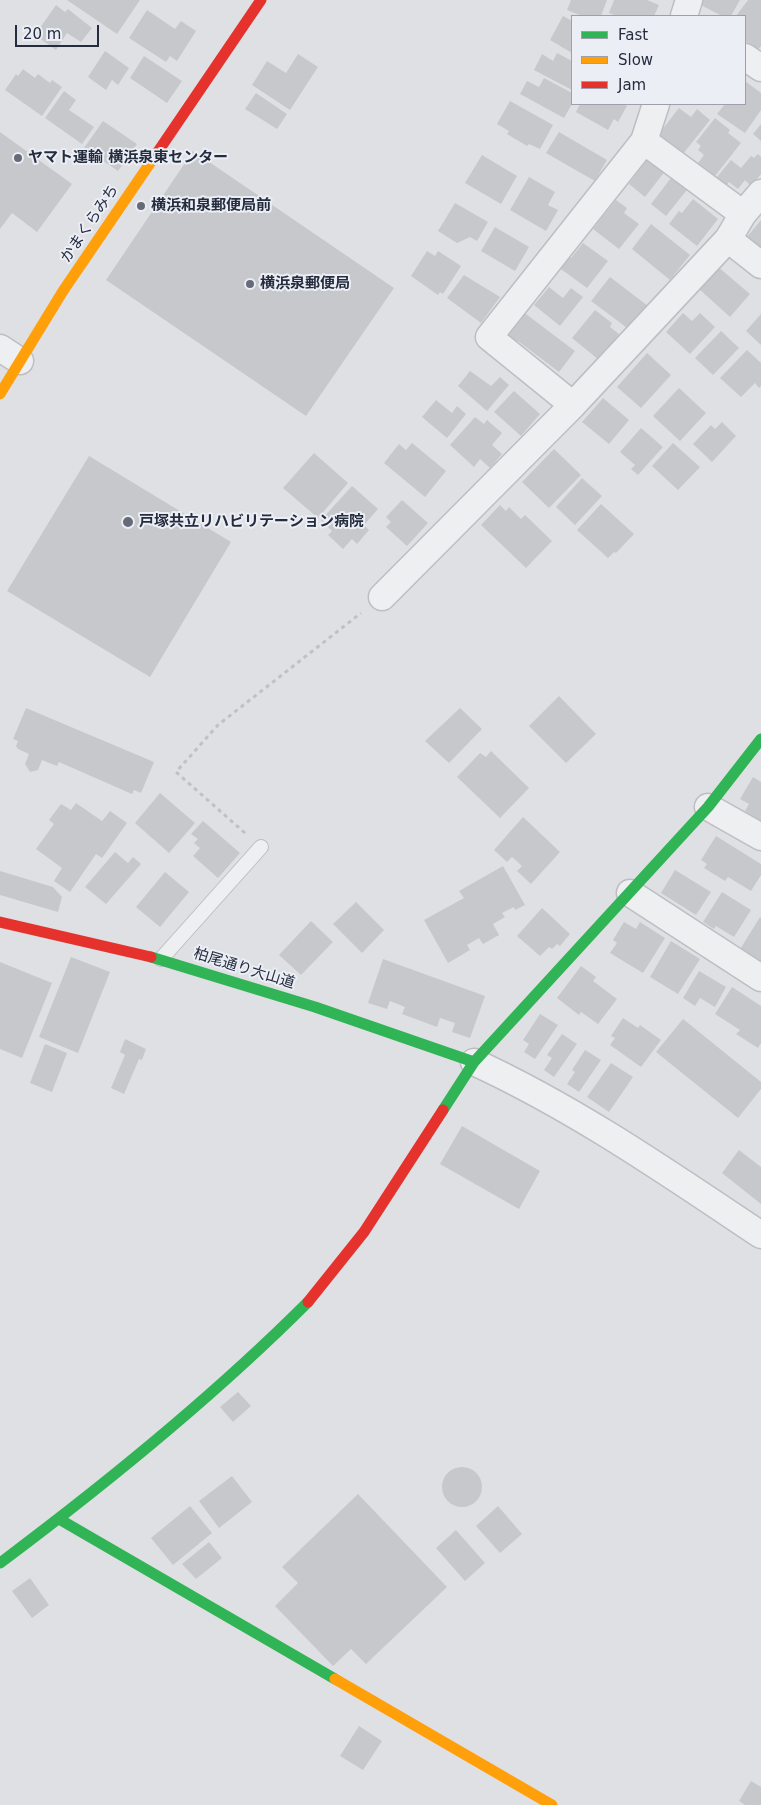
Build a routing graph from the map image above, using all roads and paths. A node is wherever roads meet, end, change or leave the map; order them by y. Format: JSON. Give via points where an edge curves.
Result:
{"nodes":[{"id":1,"x":261,"y":0,"type":"edge"},
{"id":2,"x":746,"y":57,"type":"edge"},
{"id":3,"x":761,"y":68,"type":"edge"},
{"id":4,"x":656,"y":105,"type":"edge"},
{"id":5,"x":644,"y":141,"type":"junction"},
{"id":6,"x":761,"y":193,"type":"edge"},
{"id":7,"x":743,"y":214,"type":"junction"},
{"id":8,"x":728,"y":239,"type":"junction"},
{"id":9,"x":761,"y":265,"type":"edge"},
{"id":10,"x":10,"y":355,"type":"edge"},
{"id":11,"x":0,"y":394,"type":"edge"},
{"id":12,"x":574,"y":405,"type":"junction"},
{"id":13,"x":382,"y":597,"type":"joint"},
{"id":14,"x":757,"y":752,"type":"edge"},
{"id":15,"x":708,"y":807,"type":"junction"},
{"id":16,"x":761,"y":837,"type":"edge"},
{"id":17,"x":261,"y":847,"type":"joint"},
{"id":18,"x":630,"y":893,"type":"junction"},
{"id":19,"x":0,"y":922,"type":"edge"},
{"id":20,"x":161,"y":960,"type":"junction"},
{"id":21,"x":761,"y":978,"type":"edge"},
{"id":22,"x":474,"y":1062,"type":"junction"},
{"id":23,"x":761,"y":1234,"type":"edge"},
{"id":24,"x":59,"y":1518,"type":"junction"},
{"id":25,"x":0,"y":1563,"type":"edge"},
{"id":26,"x":552,"y":1805,"type":"edge"}],
"edges":[{"from":1,"to":10,"type":"street","name":"かまくらみち","via":[[63,291]]},
{"from":2,"to":3,"type":"street"},
{"from":4,"to":5,"type":"street"},
{"from":5,"to":7,"type":"street"},
{"from":5,"to":12,"type":"street","via":[[489,337]]},
{"from":6,"to":7,"type":"street"},
{"from":7,"to":8,"type":"street"},
{"from":8,"to":9,"type":"street"},
{"from":8,"to":12,"type":"street"},
{"from":10,"to":11,"type":"street","name":"かまくらみち"},
{"from":12,"to":13,"type":"street"},
{"from":13,"to":17,"type":"path","via":[[218,725],[176,772]]},
{"from":14,"to":15,"type":"street"},
{"from":15,"to":16,"type":"street"},
{"from":15,"to":18,"type":"street"},
{"from":17,"to":20,"type":"lane"},
{"from":18,"to":21,"type":"street"},
{"from":18,"to":22,"type":"street"},
{"from":19,"to":20,"type":"street","name":"柏尾通り大山道"},
{"from":20,"to":22,"type":"street","name":"柏尾通り大山道","via":[[315,1007]]},
{"from":22,"to":23,"type":"street","via":[[523,1084],[646,1158]]},
{"from":22,"to":24,"type":"street","via":[[364,1232],[317,1293],[250,1360]]},
{"from":24,"to":25,"type":"street"},
{"from":24,"to":26,"type":"street"}]}
